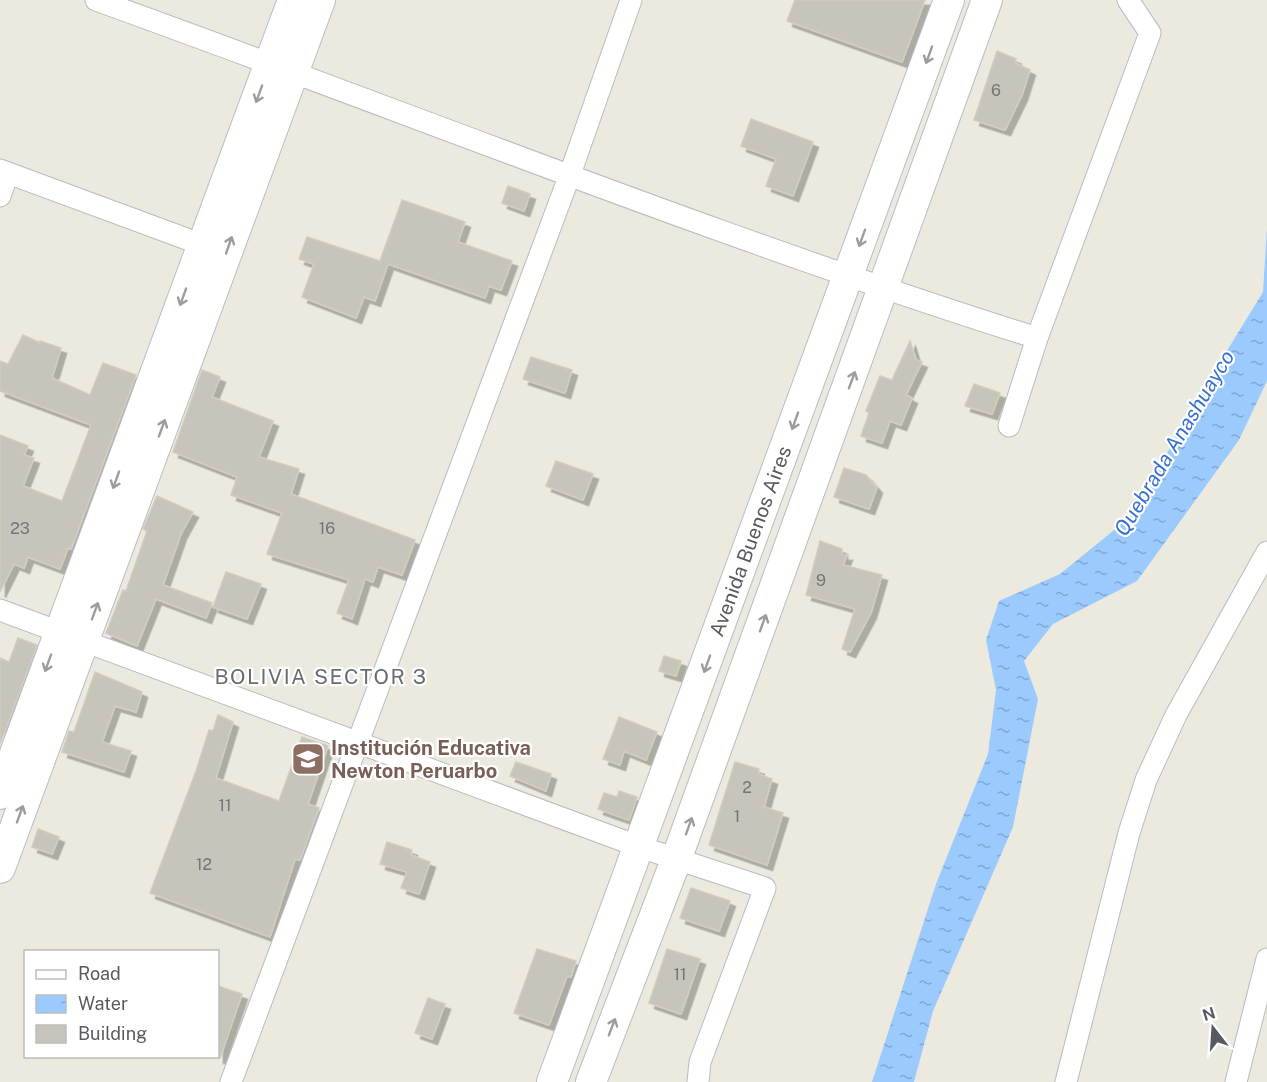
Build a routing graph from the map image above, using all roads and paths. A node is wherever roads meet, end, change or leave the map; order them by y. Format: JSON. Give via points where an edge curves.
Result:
{"nodes":[{"id":1,"x":96,"y":0,"type":"edge"},
{"id":2,"x":293,"y":0,"type":"edge"},
{"id":3,"x":320,"y":0,"type":"edge"},
{"id":4,"x":631,"y":0,"type":"edge"},
{"id":5,"x":949,"y":0,"type":"edge"},
{"id":6,"x":987,"y":0,"type":"edge"},
{"id":7,"x":1128,"y":0,"type":"edge"},
{"id":8,"x":282,"y":67,"type":"junction"},
{"id":9,"x":4,"y":171,"type":"edge"},
{"id":10,"x":569,"y":177,"type":"junction"},
{"id":11,"x":0,"y":196,"type":"edge"},
{"id":12,"x":202,"y":245,"type":"junction"},
{"id":13,"x":848,"y":277,"type":"junction"},
{"id":14,"x":885,"y":290,"type":"junction"},
{"id":15,"x":1037,"y":338,"type":"junction"},
{"id":16,"x":1009,"y":426,"type":"dead end"},
{"id":17,"x":1267,"y":552,"type":"edge"},
{"id":18,"x":0,"y":610,"type":"edge"},
{"id":19,"x":72,"y":635,"type":"junction"},
{"id":20,"x":357,"y":742,"type":"junction"},
{"id":21,"x":0,"y":794,"type":"edge"},
{"id":22,"x":640,"y":847,"type":"junction"},
{"id":23,"x":676,"y":860,"type":"junction"},
{"id":24,"x":0,"y":868,"type":"edge"},
{"id":25,"x":1267,"y":958,"type":"edge"},
{"id":26,"x":231,"y":1082,"type":"edge"},
{"id":27,"x":552,"y":1082,"type":"edge"},
{"id":28,"x":591,"y":1082,"type":"edge"},
{"id":29,"x":698,"y":1082,"type":"edge"},
{"id":30,"x":1066,"y":1082,"type":"edge"},
{"id":31,"x":1236,"y":1082,"type":"edge"}],
"edges":[{"from":1,"to":8,"type":"street"},
{"from":2,"to":8,"type":"street"},
{"from":3,"to":8,"type":"street"},
{"from":4,"to":10,"type":"street"},
{"from":5,"to":13,"type":"street","name":"Avenida Buenos Aires","one_way":true},
{"from":6,"to":14,"type":"street","name":"Avenida Buenos Aires"},
{"from":7,"to":15,"type":"street","via":[[1150,33]]},
{"from":8,"to":10,"type":"street"},
{"from":8,"to":12,"type":"street","one_way":true},
{"from":19,"to":8,"type":"street","one_way":true},
{"from":9,"to":11,"type":"street"},
{"from":9,"to":12,"type":"street"},
{"from":10,"to":13,"type":"street"},
{"from":10,"to":20,"type":"street"},
{"from":12,"to":19,"type":"street","one_way":true},
{"from":13,"to":14,"type":"street"},
{"from":13,"to":22,"type":"street","name":"Avenida Buenos Aires","one_way":true},
{"from":14,"to":15,"type":"street"},
{"from":23,"to":14,"type":"street","name":"Avenida Buenos Aires","one_way":true},
{"from":15,"to":16,"type":"street"},
{"from":17,"to":30,"type":"street","via":[[1176,715],[1146,780]]},
{"from":18,"to":19,"type":"street"},
{"from":19,"to":20,"type":"street"},
{"from":19,"to":21,"type":"street","one_way":true},
{"from":24,"to":19,"type":"street","one_way":true},
{"from":20,"to":22,"type":"street"},
{"from":20,"to":26,"type":"street"},
{"from":22,"to":23,"type":"street"},
{"from":22,"to":27,"type":"street","name":"Avenida Buenos Aires"},
{"from":28,"to":23,"type":"street","name":"Avenida Buenos Aires","one_way":true},
{"from":23,"to":29,"type":"street","via":[[765,888],[700,1062]]},
{"from":25,"to":31,"type":"street"}]}
